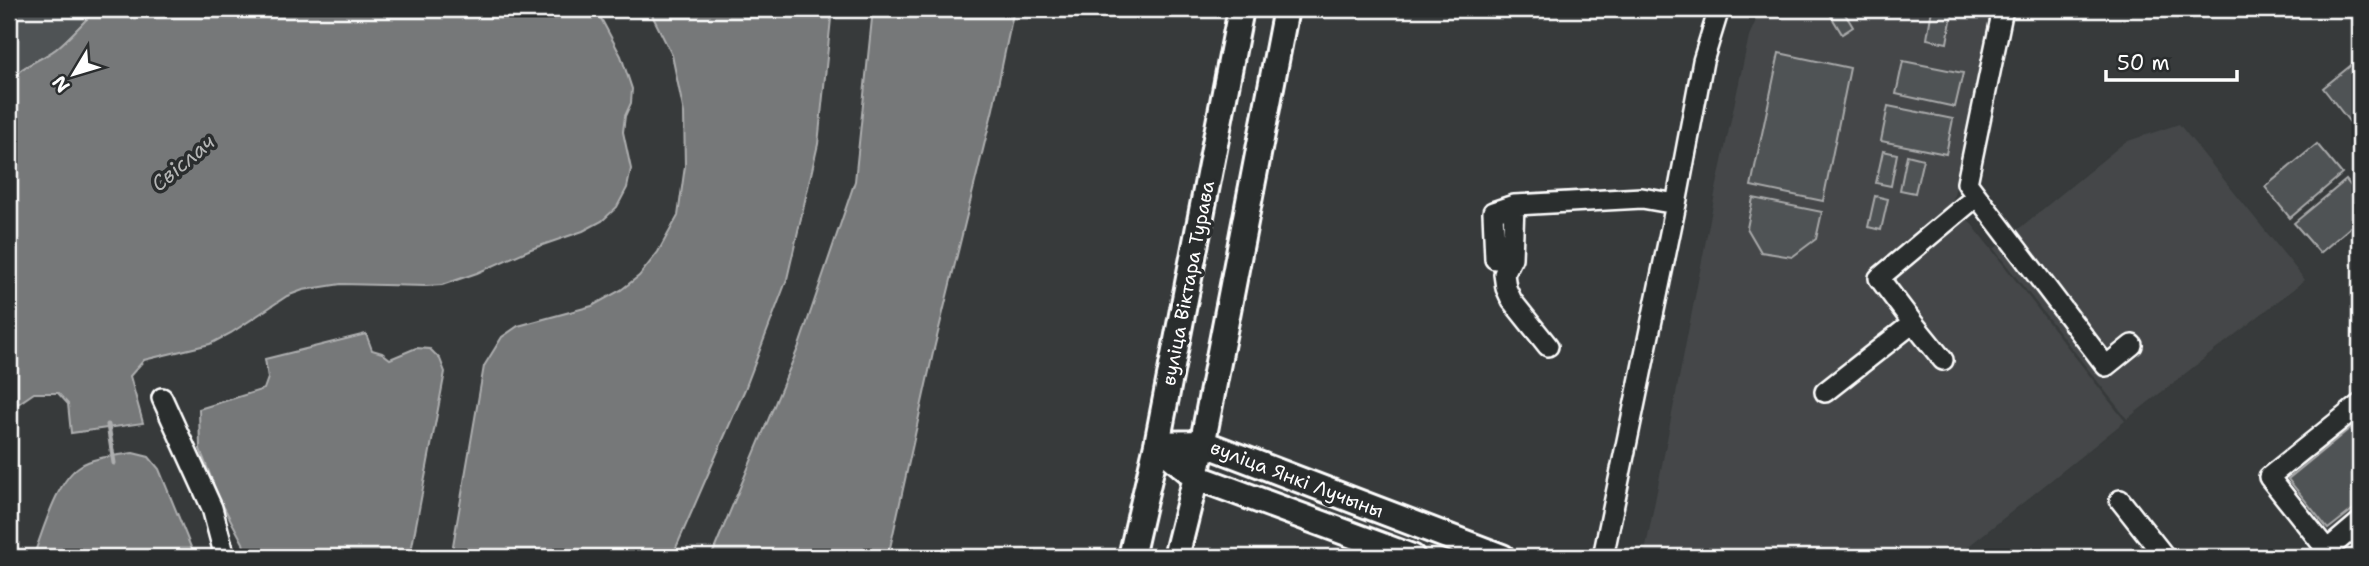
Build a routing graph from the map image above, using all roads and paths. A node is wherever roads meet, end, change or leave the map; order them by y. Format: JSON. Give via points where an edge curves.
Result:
{"nodes":[{"id":1,"x":1241,"y":9,"type":"edge"},
{"id":2,"x":1286,"y":9,"type":"edge"},
{"id":3,"x":1719,"y":9,"type":"edge"},
{"id":4,"x":2003,"y":9,"type":"edge"},
{"id":5,"x":1977,"y":196,"type":"junction"},
{"id":6,"x":1676,"y":204,"type":"junction"},
{"id":7,"x":1514,"y":205,"type":"junction"},
{"id":8,"x":1495,"y":259,"type":"dead end"},
{"id":9,"x":1913,"y":323,"type":"junction"},
{"id":10,"x":2132,"y":345,"type":"dead end"},
{"id":11,"x":1548,"y":346,"type":"dead end"},
{"id":12,"x":1943,"y":360,"type":"dead end"},
{"id":13,"x":1825,"y":392,"type":"dead end"},
{"id":14,"x":162,"y":398,"type":"dead end"},
{"id":15,"x":2360,"y":404,"type":"edge"},
{"id":16,"x":1203,"y":443,"type":"junction"},
{"id":17,"x":1157,"y":444,"type":"junction"},
{"id":18,"x":1196,"y":477,"type":"junction"},
{"id":19,"x":2120,"y":500,"type":"dead end"},
{"id":20,"x":2360,"y":522,"type":"edge"},
{"id":21,"x":225,"y":557,"type":"edge"},
{"id":22,"x":1131,"y":557,"type":"edge"},
{"id":23,"x":1177,"y":557,"type":"edge"},
{"id":24,"x":1412,"y":557,"type":"edge"},
{"id":25,"x":1502,"y":557,"type":"edge"},
{"id":26,"x":1604,"y":557,"type":"edge"},
{"id":27,"x":2165,"y":557,"type":"edge"}],
"edges":[{"from":1,"to":17,"type":"main road","name":"вуліца Віктара Турава"},
{"from":2,"to":16,"type":"main road"},
{"from":3,"to":6,"type":"lane","via":[[1703,61]]},
{"from":4,"to":5,"type":"lane","via":[[1967,183]]},
{"from":5,"to":9,"type":"lane","via":[[1879,278]]},
{"from":5,"to":10,"type":"lane","via":[[2106,366]]},
{"from":6,"to":7,"type":"lane","via":[[1642,198]]},
{"from":6,"to":26,"type":"lane"},
{"from":7,"to":8,"type":"lane","via":[[1493,212]]},
{"from":7,"to":11,"type":"lane","via":[[1506,288]]},
{"from":9,"to":12,"type":"lane"},
{"from":9,"to":13,"type":"lane"},
{"from":14,"to":21,"type":"lane","via":[[212,508]]},
{"from":15,"to":20,"type":"lane","via":[[2269,477],[2327,550]]},
{"from":16,"to":17,"type":"main road","name":"вуліца Янкі Лучыны"},
{"from":16,"to":18,"type":"main road"},
{"from":16,"to":25,"type":"main road","name":"вуліца Янкі Лучыны"},
{"from":17,"to":18,"type":"main road","name":"вуліца Янкі Лучыны"},
{"from":17,"to":22,"type":"main road","name":"вуліца Віктара Турава"},
{"from":18,"to":23,"type":"main road"},
{"from":18,"to":24,"type":"main road","name":"вуліца Янкі Лучыны"},
{"from":19,"to":27,"type":"lane"}]}
